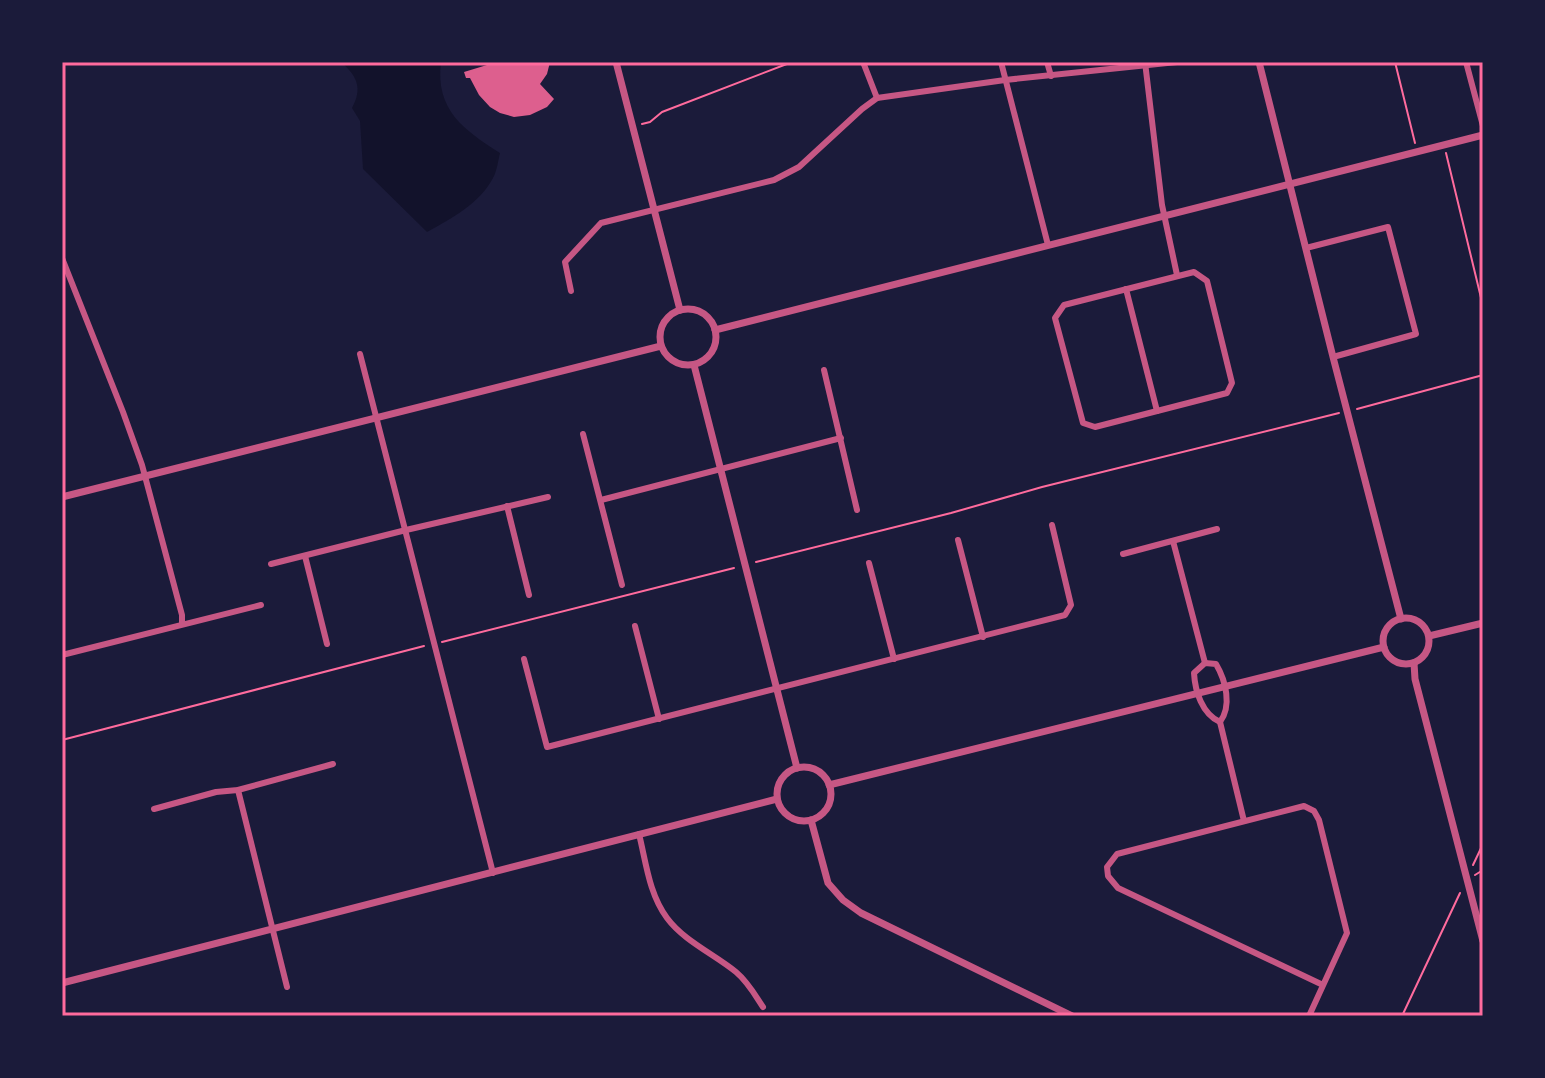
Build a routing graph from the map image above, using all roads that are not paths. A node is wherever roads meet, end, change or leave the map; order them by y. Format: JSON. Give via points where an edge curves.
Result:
{"nodes":[{"id":1,"x":616,"y":62,"type":"edge"},
{"id":2,"x":863,"y":62,"type":"edge"},
{"id":3,"x":1001,"y":62,"type":"edge"},
{"id":4,"x":1047,"y":62,"type":"edge"},
{"id":5,"x":1177,"y":62,"type":"edge"},
{"id":6,"x":1259,"y":62,"type":"edge"},
{"id":7,"x":1466,"y":62,"type":"edge"},
{"id":8,"x":1145,"y":64,"type":"edge"},
{"id":9,"x":1051,"y":76,"type":"junction"},
{"id":10,"x":1005,"y":80,"type":"junction"},
{"id":11,"x":877,"y":98,"type":"junction"},
{"id":12,"x":1483,"y":126,"type":"edge"},
{"id":13,"x":1483,"y":135,"type":"edge"},
{"id":14,"x":1289,"y":184,"type":"junction"},
{"id":15,"x":654,"y":210,"type":"junction"},
{"id":16,"x":1164,"y":216,"type":"junction"},
{"id":17,"x":1048,"y":245,"type":"junction"},
{"id":18,"x":1306,"y":248,"type":"junction"},
{"id":19,"x":62,"y":258,"type":"edge"},
{"id":20,"x":1177,"y":275,"type":"junction"},
{"id":21,"x":1126,"y":289,"type":"junction"},
{"id":22,"x":571,"y":291,"type":"dead end"},
{"id":23,"x":680,"y":310,"type":"junction"},
{"id":24,"x":715,"y":330,"type":"junction"},
{"id":25,"x":661,"y":346,"type":"junction"},
{"id":26,"x":360,"y":354,"type":"dead end"},
{"id":27,"x":1333,"y":357,"type":"junction"},
{"id":28,"x":694,"y":365,"type":"junction"},
{"id":29,"x":824,"y":370,"type":"dead end"},
{"id":30,"x":1157,"y":411,"type":"junction"},
{"id":31,"x":377,"y":417,"type":"junction"},
{"id":32,"x":583,"y":434,"type":"dead end"},
{"id":33,"x":841,"y":438,"type":"junction"},
{"id":34,"x":720,"y":469,"type":"junction"},
{"id":35,"x":145,"y":476,"type":"junction"},
{"id":36,"x":62,"y":497,"type":"edge"},
{"id":37,"x":548,"y":497,"type":"dead end"},
{"id":38,"x":601,"y":500,"type":"junction"},
{"id":39,"x":507,"y":506,"type":"junction"},
{"id":40,"x":857,"y":510,"type":"dead end"},
{"id":41,"x":1052,"y":525,"type":"dead end"},
{"id":42,"x":1217,"y":529,"type":"dead end"},
{"id":43,"x":406,"y":530,"type":"junction"},
{"id":44,"x":958,"y":540,"type":"dead end"},
{"id":45,"x":1173,"y":541,"type":"junction"},
{"id":46,"x":1123,"y":554,"type":"dead end"},
{"id":47,"x":305,"y":556,"type":"junction"},
{"id":48,"x":869,"y":563,"type":"dead end"},
{"id":49,"x":271,"y":564,"type":"dead end"},
{"id":50,"x":622,"y":585,"type":"dead end"},
{"id":51,"x":529,"y":595,"type":"dead end"},
{"id":52,"x":261,"y":605,"type":"dead end"},
{"id":53,"x":1401,"y":619,"type":"junction"},
{"id":54,"x":182,"y":623,"type":"junction"},
{"id":55,"x":1483,"y":623,"type":"edge"},
{"id":56,"x":635,"y":626,"type":"dead end"},
{"id":57,"x":1429,"y":636,"type":"junction"},
{"id":58,"x":983,"y":637,"type":"junction"},
{"id":59,"x":327,"y":644,"type":"dead end"},
{"id":60,"x":1384,"y":647,"type":"junction"},
{"id":61,"x":62,"y":655,"type":"edge"},
{"id":62,"x":524,"y":659,"type":"dead end"},
{"id":63,"x":894,"y":659,"type":"junction"},
{"id":64,"x":1205,"y":663,"type":"junction"},
{"id":65,"x":1414,"y":663,"type":"junction"},
{"id":66,"x":1226,"y":687,"type":"junction"},
{"id":67,"x":777,"y":688,"type":"junction"},
{"id":68,"x":1198,"y":694,"type":"junction"},
{"id":69,"x":659,"y":719,"type":"junction"},
{"id":70,"x":1220,"y":722,"type":"junction"},
{"id":71,"x":333,"y":764,"type":"dead end"},
{"id":72,"x":797,"y":768,"type":"junction"},
{"id":73,"x":829,"y":785,"type":"junction"},
{"id":74,"x":238,"y":790,"type":"junction"},
{"id":75,"x":777,"y":799,"type":"junction"},
{"id":76,"x":154,"y":809,"type":"dead end"},
{"id":77,"x":811,"y":820,"type":"junction"},
{"id":78,"x":1244,"y":821,"type":"junction"},
{"id":79,"x":639,"y":834,"type":"junction"},
{"id":80,"x":493,"y":873,"type":"junction"},
{"id":81,"x":272,"y":930,"type":"junction"},
{"id":82,"x":1483,"y":941,"type":"edge"},
{"id":83,"x":62,"y":983,"type":"edge"},
{"id":84,"x":1323,"y":985,"type":"junction"},
{"id":85,"x":287,"y":987,"type":"dead end"},
{"id":86,"x":763,"y":1007,"type":"dead end"},
{"id":87,"x":1072,"y":1016,"type":"edge"},
{"id":88,"x":1309,"y":1016,"type":"edge"}],
"edges":[{"from":1,"to":15,"type":"street"},
{"from":2,"to":11,"type":"street"},
{"from":3,"to":10,"type":"street"},
{"from":4,"to":9,"type":"street"},
{"from":5,"to":8,"type":"street"},
{"from":6,"to":14,"type":"street"},
{"from":7,"to":12,"type":"street"},
{"from":8,"to":9,"type":"street"},
{"from":8,"to":16,"type":"street"},
{"from":9,"to":10,"type":"street"},
{"from":10,"to":11,"type":"street"},
{"from":10,"to":17,"type":"street"},
{"from":11,"to":15,"type":"street","via":[[799,167],[774,180]]},
{"from":13,"to":14,"type":"street"},
{"from":14,"to":16,"type":"street"},
{"from":14,"to":18,"type":"street"},
{"from":15,"to":22,"type":"street","via":[[601,223],[565,262]]},
{"from":15,"to":23,"type":"street"},
{"from":16,"to":17,"type":"street"},
{"from":16,"to":20,"type":"street"},
{"from":17,"to":24,"type":"street"},
{"from":18,"to":27,"type":"street"},
{"from":18,"to":27,"type":"street","via":[[1388,227],[1416,334]]},
{"from":19,"to":35,"type":"street"},
{"from":20,"to":21,"type":"street"},
{"from":20,"to":30,"type":"street","via":[[1194,272],[1207,281],[1232,383],[1227,393]]},
{"from":21,"to":30,"type":"street"},
{"from":21,"to":30,"type":"street","via":[[1064,305],[1055,318],[1083,423],[1095,427]]},
{"from":23,"to":24,"type":"street","via":[[697,311]]},
{"from":23,"to":25,"type":"street","via":[[662,325]]},
{"from":24,"to":28,"type":"street","via":[[714,348]]},
{"from":25,"to":28,"type":"street","via":[[674,362]]},
{"from":25,"to":31,"type":"street"},
{"from":26,"to":31,"type":"street"},
{"from":27,"to":53,"type":"street"},
{"from":28,"to":34,"type":"street"},
{"from":29,"to":33,"type":"street"},
{"from":31,"to":35,"type":"street"},
{"from":31,"to":43,"type":"street"},
{"from":32,"to":38,"type":"street"},
{"from":33,"to":34,"type":"street"},
{"from":33,"to":40,"type":"street"},
{"from":34,"to":38,"type":"street"},
{"from":34,"to":67,"type":"street"},
{"from":35,"to":36,"type":"street"},
{"from":35,"to":54,"type":"street"},
{"from":37,"to":39,"type":"street"},
{"from":38,"to":50,"type":"street"},
{"from":39,"to":43,"type":"street"},
{"from":39,"to":51,"type":"street"},
{"from":41,"to":58,"type":"street","via":[[1071,605],[1065,615]]},
{"from":42,"to":45,"type":"street"},
{"from":43,"to":47,"type":"street"},
{"from":43,"to":80,"type":"street"},
{"from":44,"to":58,"type":"street"},
{"from":45,"to":46,"type":"street"},
{"from":45,"to":64,"type":"street"},
{"from":47,"to":49,"type":"street"},
{"from":47,"to":59,"type":"street"},
{"from":48,"to":63,"type":"street"},
{"from":52,"to":54,"type":"street"},
{"from":53,"to":57,"type":"street","via":[[1415,620]]},
{"from":53,"to":60,"type":"street","via":[[1389,627]]},
{"from":54,"to":61,"type":"street"},
{"from":55,"to":57,"type":"street"},
{"from":56,"to":69,"type":"street"},
{"from":57,"to":65,"type":"street","via":[[1428,650]]},
{"from":58,"to":63,"type":"street"},
{"from":60,"to":65,"type":"street","via":[[1392,660]]},
{"from":60,"to":66,"type":"street"},
{"from":62,"to":69,"type":"street","via":[[547,747]]},
{"from":63,"to":67,"type":"street"},
{"from":64,"to":66,"type":"street","via":[[1216,664]]},
{"from":64,"to":68,"type":"street","via":[[1194,673]]},
{"from":65,"to":82,"type":"street"},
{"from":66,"to":68,"type":"street"},
{"from":66,"to":70,"type":"street","via":[[1226,714]]},
{"from":67,"to":69,"type":"street"},
{"from":67,"to":72,"type":"street"},
{"from":68,"to":70,"type":"street","via":[[1211,718]]},
{"from":68,"to":73,"type":"street"},
{"from":70,"to":78,"type":"street"},
{"from":71,"to":74,"type":"street"},
{"from":72,"to":73,"type":"street","via":[[813,769]]},
{"from":72,"to":75,"type":"street","via":[[784,776]]},
{"from":73,"to":77,"type":"street","via":[[829,803]]},
{"from":74,"to":76,"type":"street"},
{"from":74,"to":81,"type":"street"},
{"from":75,"to":77,"type":"street","via":[[786,814]]},
{"from":75,"to":79,"type":"street"},
{"from":77,"to":87,"type":"street","via":[[828,883],[843,900]]},
{"from":78,"to":84,"type":"street","via":[[1304,806],[1319,820],[1347,933]]},
{"from":78,"to":84,"type":"street","via":[[1117,854],[1107,867],[1108,876],[1118,888]]},
{"from":79,"to":80,"type":"street"},
{"from":79,"to":86,"type":"street","via":[[652,886],[667,917],[739,975]]},
{"from":80,"to":81,"type":"street"},
{"from":81,"to":83,"type":"street"},
{"from":81,"to":85,"type":"street"},
{"from":84,"to":88,"type":"street"}]}
